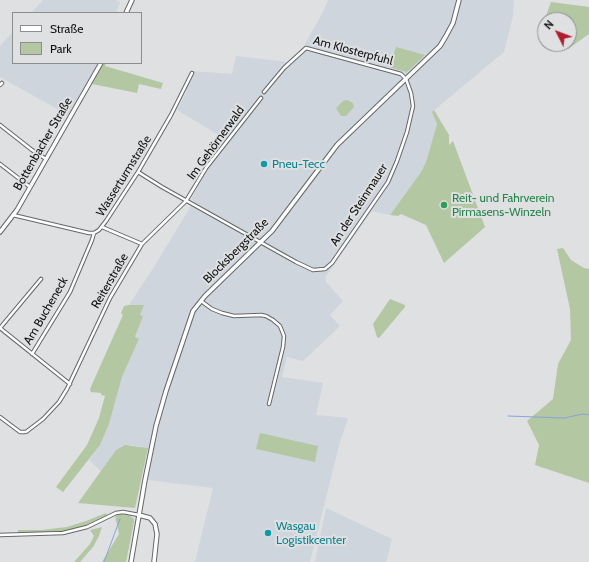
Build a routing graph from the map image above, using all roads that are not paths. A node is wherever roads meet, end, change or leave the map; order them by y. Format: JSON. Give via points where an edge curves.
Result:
{"nodes":[{"id":1,"x":132,"y":0,"type":"edge"},
{"id":2,"x":459,"y":0,"type":"edge"},
{"id":3,"x":126,"y":12,"type":"edge"},
{"id":4,"x":100,"y":64,"type":"edge"},
{"id":5,"x":192,"y":73,"type":"dead end"},
{"id":6,"x":406,"y":80,"type":"junction"},
{"id":7,"x":264,"y":92,"type":"dead end"},
{"id":8,"x":261,"y":98,"type":"dead end"},
{"id":9,"x":0,"y":125,"type":"edge"},
{"id":10,"x":46,"y":159,"type":"junction"},
{"id":11,"x":0,"y":164,"type":"edge"},
{"id":12,"x":138,"y":172,"type":"junction"},
{"id":13,"x":30,"y":187,"type":"junction"},
{"id":14,"x":186,"y":201,"type":"junction"},
{"id":15,"x":14,"y":216,"type":"junction"},
{"id":16,"x":102,"y":227,"type":"junction"},
{"id":17,"x":0,"y":232,"type":"edge"},
{"id":18,"x":94,"y":233,"type":"junction"},
{"id":19,"x":261,"y":242,"type":"junction"},
{"id":20,"x":142,"y":244,"type":"junction"},
{"id":21,"x":41,"y":279,"type":"dead end"},
{"id":22,"x":201,"y":301,"type":"junction"},
{"id":23,"x":0,"y":328,"type":"edge"},
{"id":24,"x":32,"y":354,"type":"junction"},
{"id":25,"x":70,"y":384,"type":"junction"},
{"id":26,"x":269,"y":404,"type":"dead end"},
{"id":27,"x":0,"y":417,"type":"edge"},
{"id":28,"x":139,"y":515,"type":"junction"},
{"id":29,"x":0,"y":536,"type":"edge"},
{"id":30,"x":130,"y":562,"type":"edge"},
{"id":31,"x":154,"y":562,"type":"edge"}],
"edges":[{"from":1,"to":3,"type":"main road"},
{"from":2,"to":6,"type":"main road","name":"Blocksbergstraße","via":[[453,23],[443,42]]},
{"from":4,"to":10,"type":"main road","name":"Bottenbacher Straße"},
{"from":5,"to":12,"type":"street","name":"Wasserturmstraße"},
{"from":6,"to":7,"type":"street","name":"Am Klosterpfuhl","via":[[399,73],[306,48],[284,68]]},
{"from":6,"to":19,"type":"main road","name":"Blocksbergstraße","via":[[337,145]]},
{"from":6,"to":19,"type":"street","name":"An der Steinmauer","via":[[413,106],[397,161],[388,182],[332,263],[325,269],[313,270]]},
{"from":8,"to":14,"type":"street","name":"Im Gehörnerwald","via":[[206,168]]},
{"from":9,"to":10,"type":"street"},
{"from":10,"to":13,"type":"main road","name":"Bottenbacher Straße"},
{"from":11,"to":13,"type":"street"},
{"from":12,"to":14,"type":"street"},
{"from":12,"to":16,"type":"street","name":"Wasserturmstraße"},
{"from":13,"to":15,"type":"main road","name":"Bottenbacher Straße"},
{"from":14,"to":19,"type":"street"},
{"from":14,"to":20,"type":"street","name":"Reiterstraße"},
{"from":15,"to":17,"type":"main road","name":"Bottenbacher Straße"},
{"from":15,"to":18,"type":"street","name":"Wasserturmstraße"},
{"from":16,"to":18,"type":"street","name":"Wasserturmstraße"},
{"from":16,"to":20,"type":"street"},
{"from":18,"to":24,"type":"street","name":"Am Bucheneck","via":[[70,292]]},
{"from":19,"to":22,"type":"main road","name":"Blocksbergstraße"},
{"from":20,"to":25,"type":"street","name":"Reiterstraße","via":[[110,298]]},
{"from":21,"to":23,"type":"street"},
{"from":22,"to":26,"type":"street","via":[[222,314],[264,316],[280,326],[284,336],[283,347]]},
{"from":22,"to":28,"type":"main road","name":"Blocksbergstraße","via":[[190,320],[164,398],[148,461]]},
{"from":23,"to":24,"type":"street"},
{"from":24,"to":25,"type":"street"},
{"from":25,"to":27,"type":"street","name":"Reiterstraße","via":[[51,411],[26,432],[20,432]]},
{"from":28,"to":29,"type":"street","via":[[116,513],[87,527],[63,533]]},
{"from":28,"to":30,"type":"main road","name":"Blocksbergstraße"},
{"from":28,"to":31,"type":"main road","via":[[150,518],[156,524]]}]}
